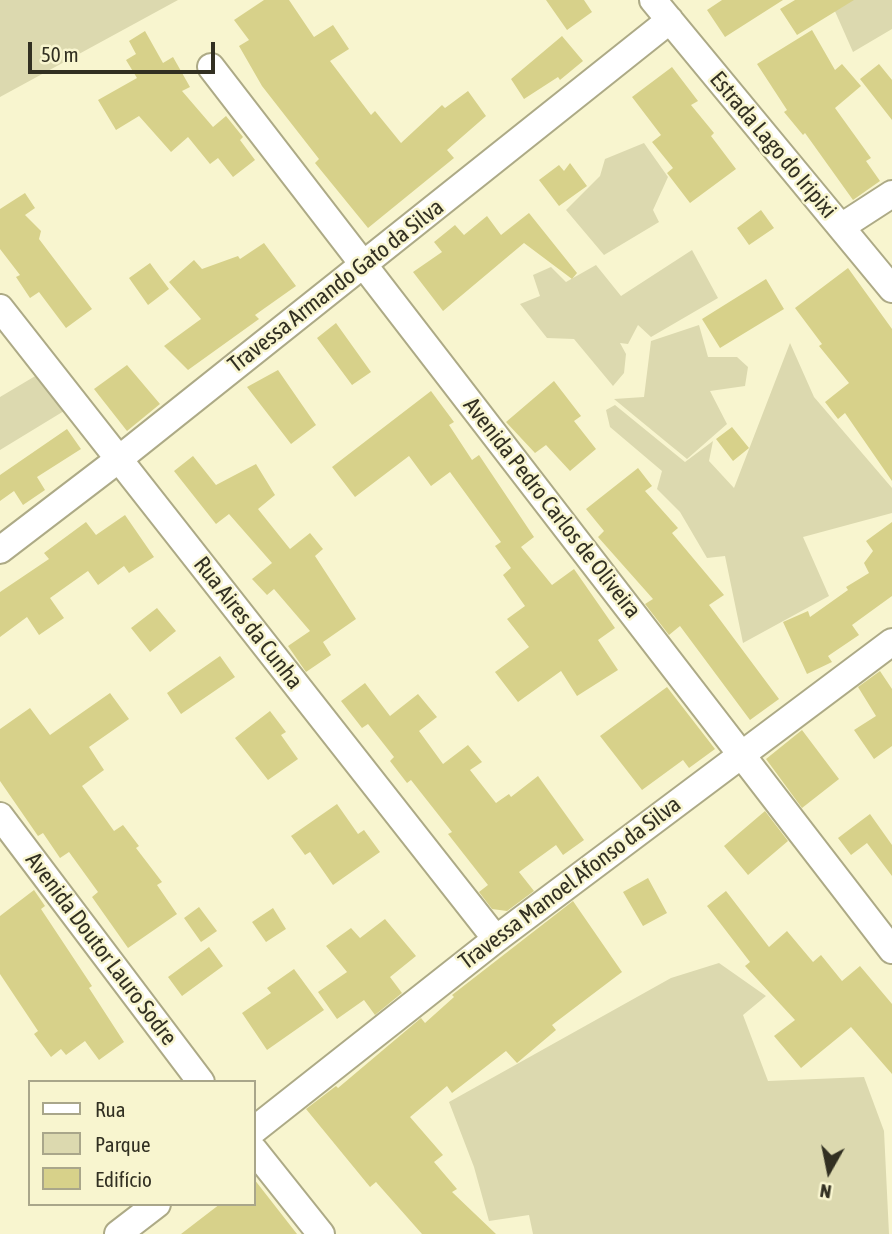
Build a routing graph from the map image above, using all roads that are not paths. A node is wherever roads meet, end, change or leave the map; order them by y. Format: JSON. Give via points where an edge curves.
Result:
{"nodes":[{"id":1,"x":653,"y":0,"type":"edge"},
{"id":2,"x":670,"y":20,"type":"junction"},
{"id":3,"x":211,"y":67,"type":"dead end"},
{"id":4,"x":892,"y":194,"type":"edge"},
{"id":5,"x":841,"y":227,"type":"junction"},
{"id":6,"x":365,"y":264,"type":"junction"},
{"id":7,"x":892,"y":289,"type":"edge"},
{"id":8,"x":0,"y":308,"type":"edge"},
{"id":9,"x":119,"y":459,"type":"junction"},
{"id":10,"x":0,"y":550,"type":"edge"},
{"id":11,"x":892,"y":642,"type":"edge"},
{"id":12,"x":740,"y":753,"type":"junction"},
{"id":13,"x":0,"y":816,"type":"edge"},
{"id":14,"x":496,"y":939,"type":"junction"},
{"id":15,"x":892,"y":950,"type":"edge"},
{"id":16,"x":199,"y":1080,"type":"edge"},
{"id":17,"x":256,"y":1128,"type":"edge"},
{"id":18,"x":256,"y":1153,"type":"edge"},
{"id":19,"x":154,"y":1206,"type":"edge"},
{"id":20,"x":118,"y":1234,"type":"edge"},
{"id":21,"x":321,"y":1234,"type":"edge"}],
"edges":[{"from":1,"to":2,"type":"street","name":"Estrada Lago do Iripixi"},
{"from":2,"to":5,"type":"street","name":"Estrada Lago do Iripixi"},
{"from":2,"to":6,"type":"street","name":"Travessa Armando Gato da Silva"},
{"from":3,"to":6,"type":"street","name":"Avenida Pedro Carlos de Oliveira"},
{"from":4,"to":5,"type":"street"},
{"from":5,"to":7,"type":"street","name":"Estrada Lago do Iripixi"},
{"from":6,"to":9,"type":"street","name":"Travessa Armando Gato da Silva"},
{"from":6,"to":12,"type":"street","name":"Avenida Pedro Carlos de Oliveira"},
{"from":8,"to":9,"type":"street","name":"Rua Aires da Cunha"},
{"from":9,"to":10,"type":"street","name":"Travessa Armando Gato da Silva"},
{"from":9,"to":14,"type":"street","name":"Rua Aires da Cunha"},
{"from":11,"to":12,"type":"street","name":"Travessa Manoel Afonso da Silva"},
{"from":12,"to":14,"type":"street","name":"Travessa Manoel Afonso da Silva"},
{"from":12,"to":15,"type":"street","name":"Avenida Pedro Carlos de Oliveira"},
{"from":13,"to":16,"type":"street","name":"Avenida Doutor Lauro Sodre"},
{"from":14,"to":17,"type":"street","name":"Travessa Manoel Afonso da Silva"},
{"from":18,"to":21,"type":"street"},
{"from":19,"to":20,"type":"street"}]}
